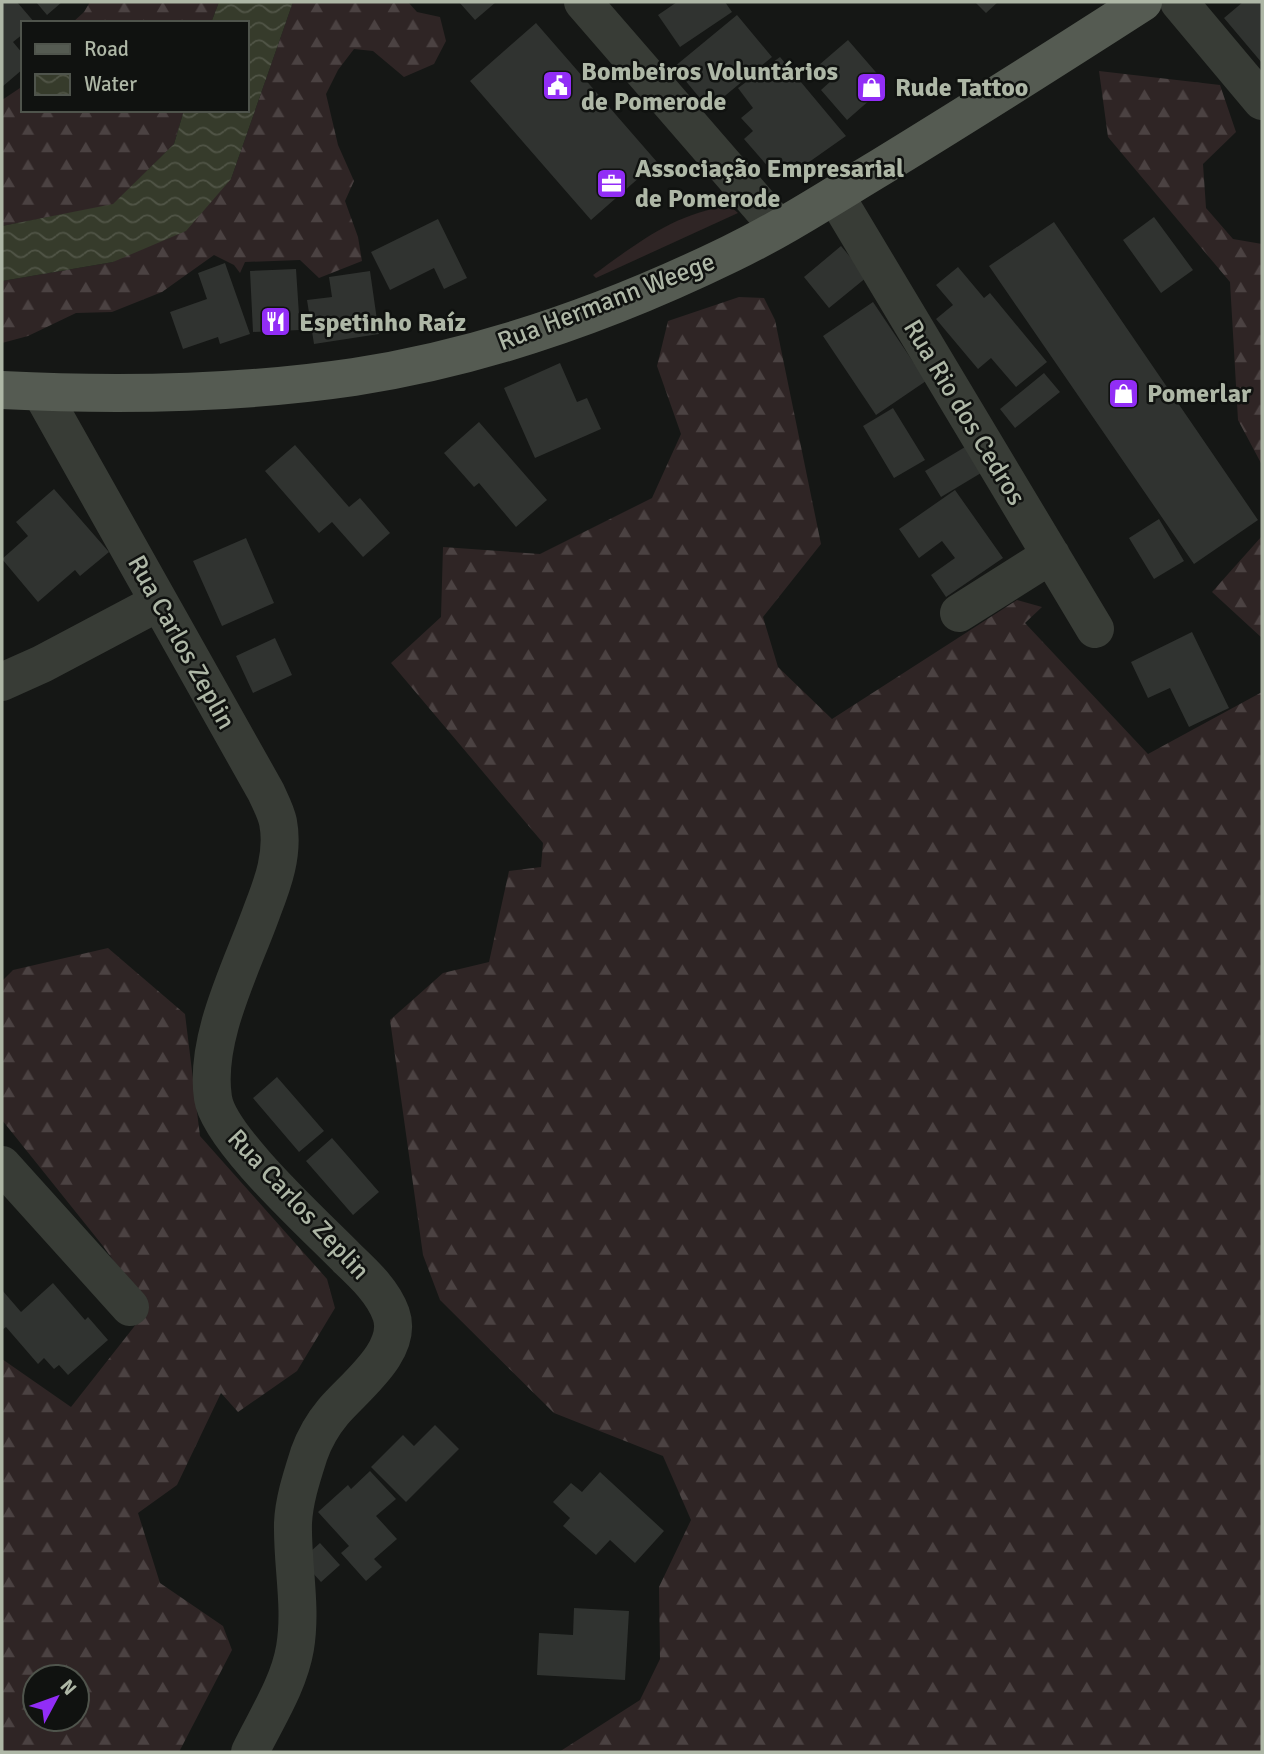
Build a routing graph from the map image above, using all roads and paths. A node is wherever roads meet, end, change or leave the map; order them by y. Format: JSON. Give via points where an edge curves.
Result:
{"nodes":[{"id":1,"x":583,"y":2,"type":"edge"},
{"id":2,"x":1143,"y":2,"type":"edge"},
{"id":3,"x":1179,"y":2,"type":"edge"},
{"id":4,"x":1262,"y":101,"type":"edge"},
{"id":5,"x":835,"y":195,"type":"junction"},
{"id":6,"x":779,"y":228,"type":"junction"},
{"id":7,"x":2,"y":390,"type":"edge"},
{"id":8,"x":41,"y":392,"type":"junction"},
{"id":9,"x":1051,"y":555,"type":"junction"},
{"id":10,"x":159,"y":602,"type":"junction"},
{"id":11,"x":959,"y":613,"type":"dead end"},
{"id":12,"x":1095,"y":629,"type":"dead end"},
{"id":13,"x":2,"y":682,"type":"edge"},
{"id":14,"x":2,"y":1165,"type":"edge"},
{"id":15,"x":130,"y":1307,"type":"dead end"},
{"id":16,"x":250,"y":1752,"type":"edge"}],
"edges":[{"from":1,"to":6,"type":"street"},
{"from":2,"to":5,"type":"main road","name":"Rua Hermann Weege"},
{"from":3,"to":4,"type":"street"},
{"from":5,"to":6,"type":"main road","name":"Rua Hermann Weege"},
{"from":5,"to":9,"type":"street","name":"Rua Rio dos Cedros"},
{"from":6,"to":8,"type":"main road","name":"Rua Hermann Weege","via":[[610,305],[424,363],[281,386],[190,392]]},
{"from":7,"to":8,"type":"main road","name":"Rua Hermann Weege"},
{"from":8,"to":10,"type":"street","name":"Rua Carlos Zeplin"},
{"from":9,"to":11,"type":"street"},
{"from":9,"to":12,"type":"street","name":"Rua Rio dos Cedros"},
{"from":10,"to":13,"type":"street"},
{"from":10,"to":16,"type":"street","name":"Rua Carlos Zeplin","via":[[278,820],[280,848],[274,881],[223,1015],[212,1064],[213,1101],[227,1131],[376,1287],[392,1316],[392,1340],[377,1367],[331,1415],[303,1472],[293,1520],[298,1614],[295,1651]]},
{"from":14,"to":15,"type":"street"}]}
